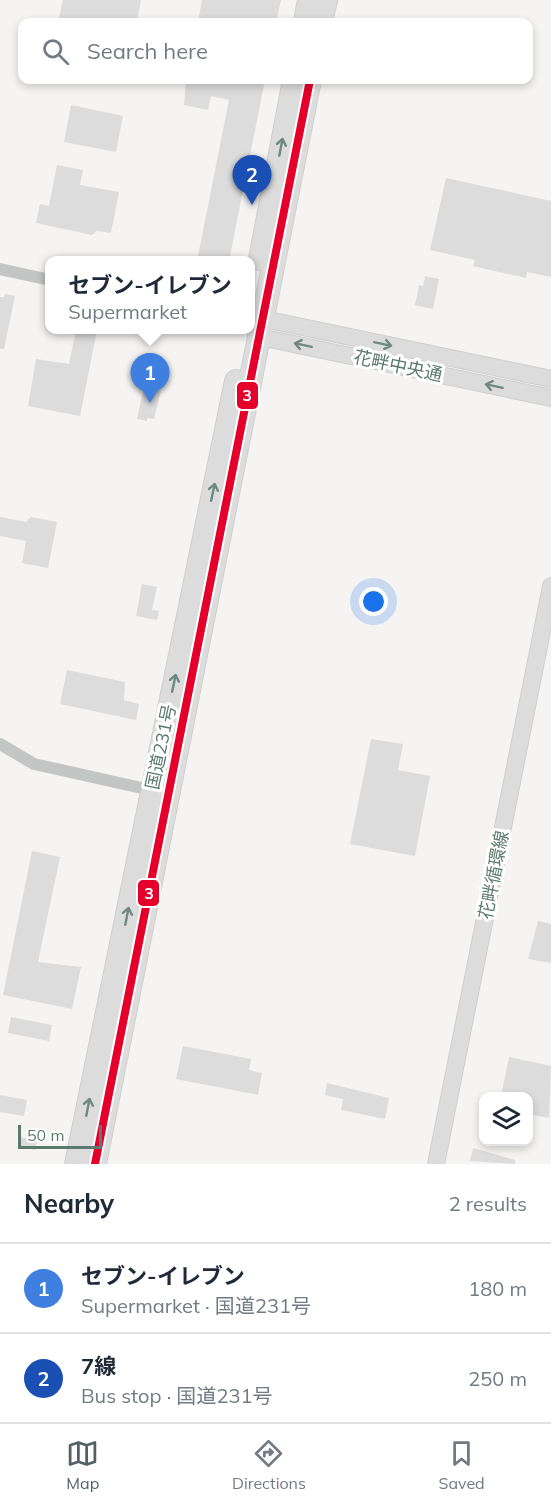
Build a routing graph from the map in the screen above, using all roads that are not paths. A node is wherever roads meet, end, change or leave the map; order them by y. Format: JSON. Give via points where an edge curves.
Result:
{"nodes":[{"id":1,"x":309,"y":0,"type":"edge"},
{"id":2,"x":326,"y":0,"type":"edge"},
{"id":3,"x":306,"y":18,"type":"edge"},
{"id":4,"x":322,"y":18,"type":"edge"},
{"id":5,"x":293,"y":84,"type":"edge"},
{"id":6,"x":309,"y":84,"type":"edge"},
{"id":7,"x":0,"y":269,"type":"edge"},
{"id":8,"x":45,"y":279,"type":"edge"},
{"id":9,"x":255,"y":317,"type":"edge"},
{"id":10,"x":255,"y":319,"type":"edge"},
{"id":11,"x":255,"y":323,"type":"edge"},
{"id":12,"x":255,"y":323,"type":"edge"},
{"id":13,"x":252,"y":334,"type":"edge"},
{"id":14,"x":551,"y":379,"type":"edge"},
{"id":15,"x":551,"y":398,"type":"edge"},
{"id":16,"x":551,"y":586,"type":"edge"},
{"id":17,"x":0,"y":744,"type":"edge"},
{"id":18,"x":161,"y":792,"type":"junction"},
{"id":19,"x":76,"y":1164,"type":"edge"},
{"id":20,"x":95,"y":1164,"type":"edge"},
{"id":21,"x":436,"y":1164,"type":"edge"}],
"edges":[{"from":1,"to":3,"type":"highway"},
{"from":2,"to":4,"type":"highway"},
{"from":9,"to":5,"type":"highway","name":"国道231号","one_way":true},
{"from":6,"to":10,"type":"highway","name":"国道231号"},
{"from":7,"to":8,"type":"street"},
{"from":11,"to":14,"type":"street","name":"花畔中央通","one_way":true},
{"from":15,"to":12,"type":"street","name":"花畔中央通","one_way":true},
{"from":13,"to":18,"type":"highway","name":"国道231号"},
{"from":16,"to":21,"type":"street","name":"花畔循環線"},
{"from":17,"to":18,"type":"street","via":[[34,764]]},
{"from":19,"to":18,"type":"highway","name":"国道231号","one_way":true},
{"from":18,"to":20,"type":"highway","name":"国道231号"}]}
